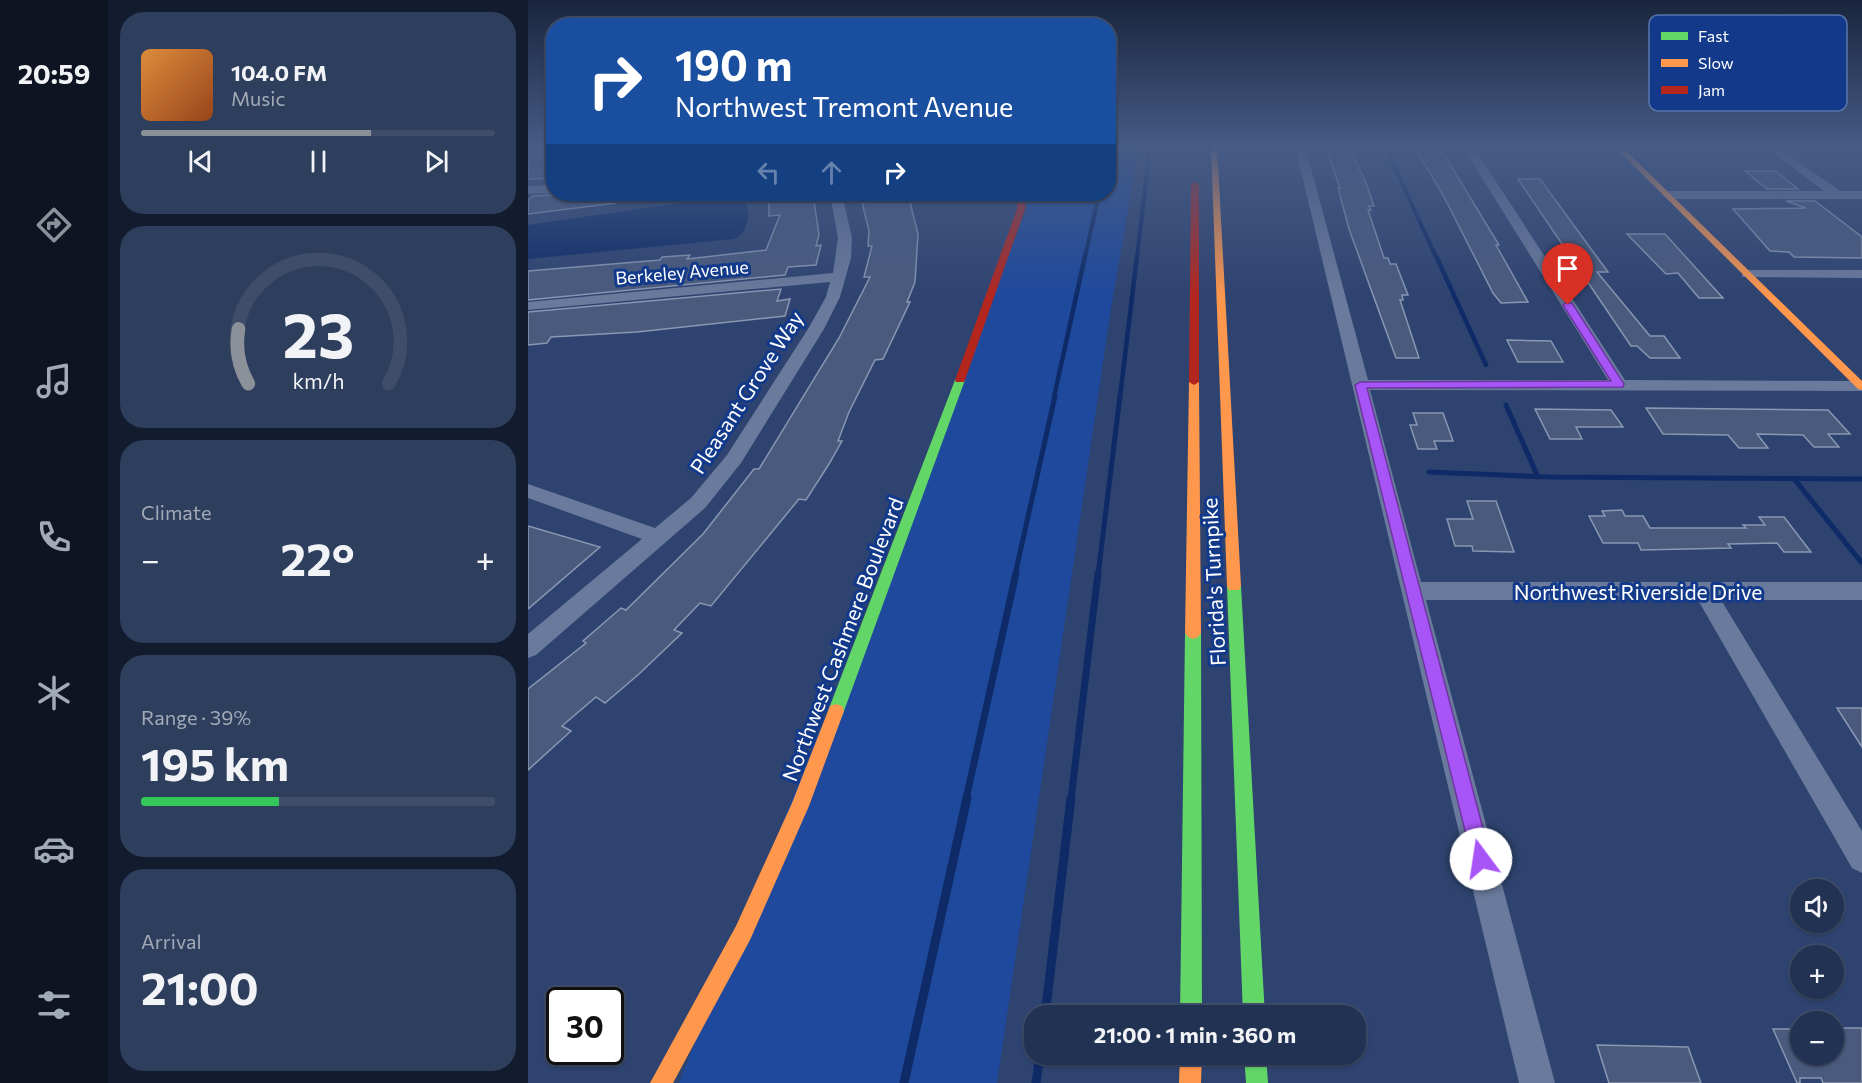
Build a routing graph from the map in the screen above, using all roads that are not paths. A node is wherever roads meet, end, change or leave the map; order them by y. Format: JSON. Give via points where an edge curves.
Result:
{"nodes":[{"id":1,"x":1195,"y":197,"type":"edge"},
{"id":2,"x":1216,"y":197,"type":"edge"},
{"id":3,"x":1313,"y":197,"type":"edge"},
{"id":4,"x":1499,"y":197,"type":"edge"},
{"id":5,"x":1670,"y":197,"type":"edge"},
{"id":6,"x":837,"y":201,"type":"edge"},
{"id":7,"x":1022,"y":201,"type":"edge"},
{"id":8,"x":1747,"y":274,"type":"junction"},
{"id":9,"x":1862,"y":274,"type":"edge"},
{"id":10,"x":840,"y":277,"type":"junction"},
{"id":11,"x":528,"y":306,"type":"edge"},
{"id":12,"x":1619,"y":384,"type":"junction"},
{"id":13,"x":1360,"y":385,"type":"junction"},
{"id":14,"x":1862,"y":386,"type":"edge"},
{"id":15,"x":528,"y":491,"type":"edge"},
{"id":16,"x":659,"y":537,"type":"junction"},
{"id":17,"x":1414,"y":591,"type":"junction"},
{"id":18,"x":1704,"y":591,"type":"junction"},
{"id":19,"x":1862,"y":591,"type":"edge"},
{"id":20,"x":528,"y":648,"type":"edge"},
{"id":21,"x":1862,"y":858,"type":"edge"},
{"id":22,"x":1191,"y":1005,"type":"edge"},
{"id":23,"x":1253,"y":1005,"type":"edge"},
{"id":24,"x":1191,"y":1065,"type":"edge"},
{"id":25,"x":1256,"y":1065,"type":"edge"},
{"id":26,"x":661,"y":1083,"type":"edge"},
{"id":27,"x":1190,"y":1083,"type":"edge"},
{"id":28,"x":1257,"y":1083,"type":"edge"},
{"id":29,"x":1537,"y":1083,"type":"edge"}],
"edges":[{"from":1,"to":22,"type":"main road","name":"Florida's Turnpike"},
{"from":2,"to":23,"type":"main road","name":"Florida's Turnpike"},
{"from":3,"to":13,"type":"street"},
{"from":4,"to":12,"type":"street"},
{"from":5,"to":8,"type":"main road"},
{"from":6,"to":10,"type":"street","name":"Pleasant Grove Way","via":[[845,238]]},
{"from":7,"to":26,"type":"main road","name":"Northwest Cashmere Boulevard","via":[[919,496],[800,806],[743,933]]},
{"from":8,"to":9,"type":"street"},
{"from":8,"to":14,"type":"main road"},
{"from":10,"to":11,"type":"street","name":"Berkeley Avenue"},
{"from":10,"to":16,"type":"street","name":"Pleasant Grove Way","via":[[816,329],[734,459],[698,503]]},
{"from":12,"to":13,"type":"street"},
{"from":12,"to":14,"type":"street"},
{"from":13,"to":17,"type":"street"},
{"from":15,"to":16,"type":"street"},
{"from":16,"to":20,"type":"street","name":"Pleasant Grove Way"},
{"from":17,"to":18,"type":"street","name":"Northwest Riverside Drive"},
{"from":17,"to":29,"type":"street"},
{"from":18,"to":19,"type":"street","name":"Northwest Riverside Drive"},
{"from":18,"to":21,"type":"street"},
{"from":24,"to":27,"type":"main road"},
{"from":25,"to":28,"type":"main road"}]}
